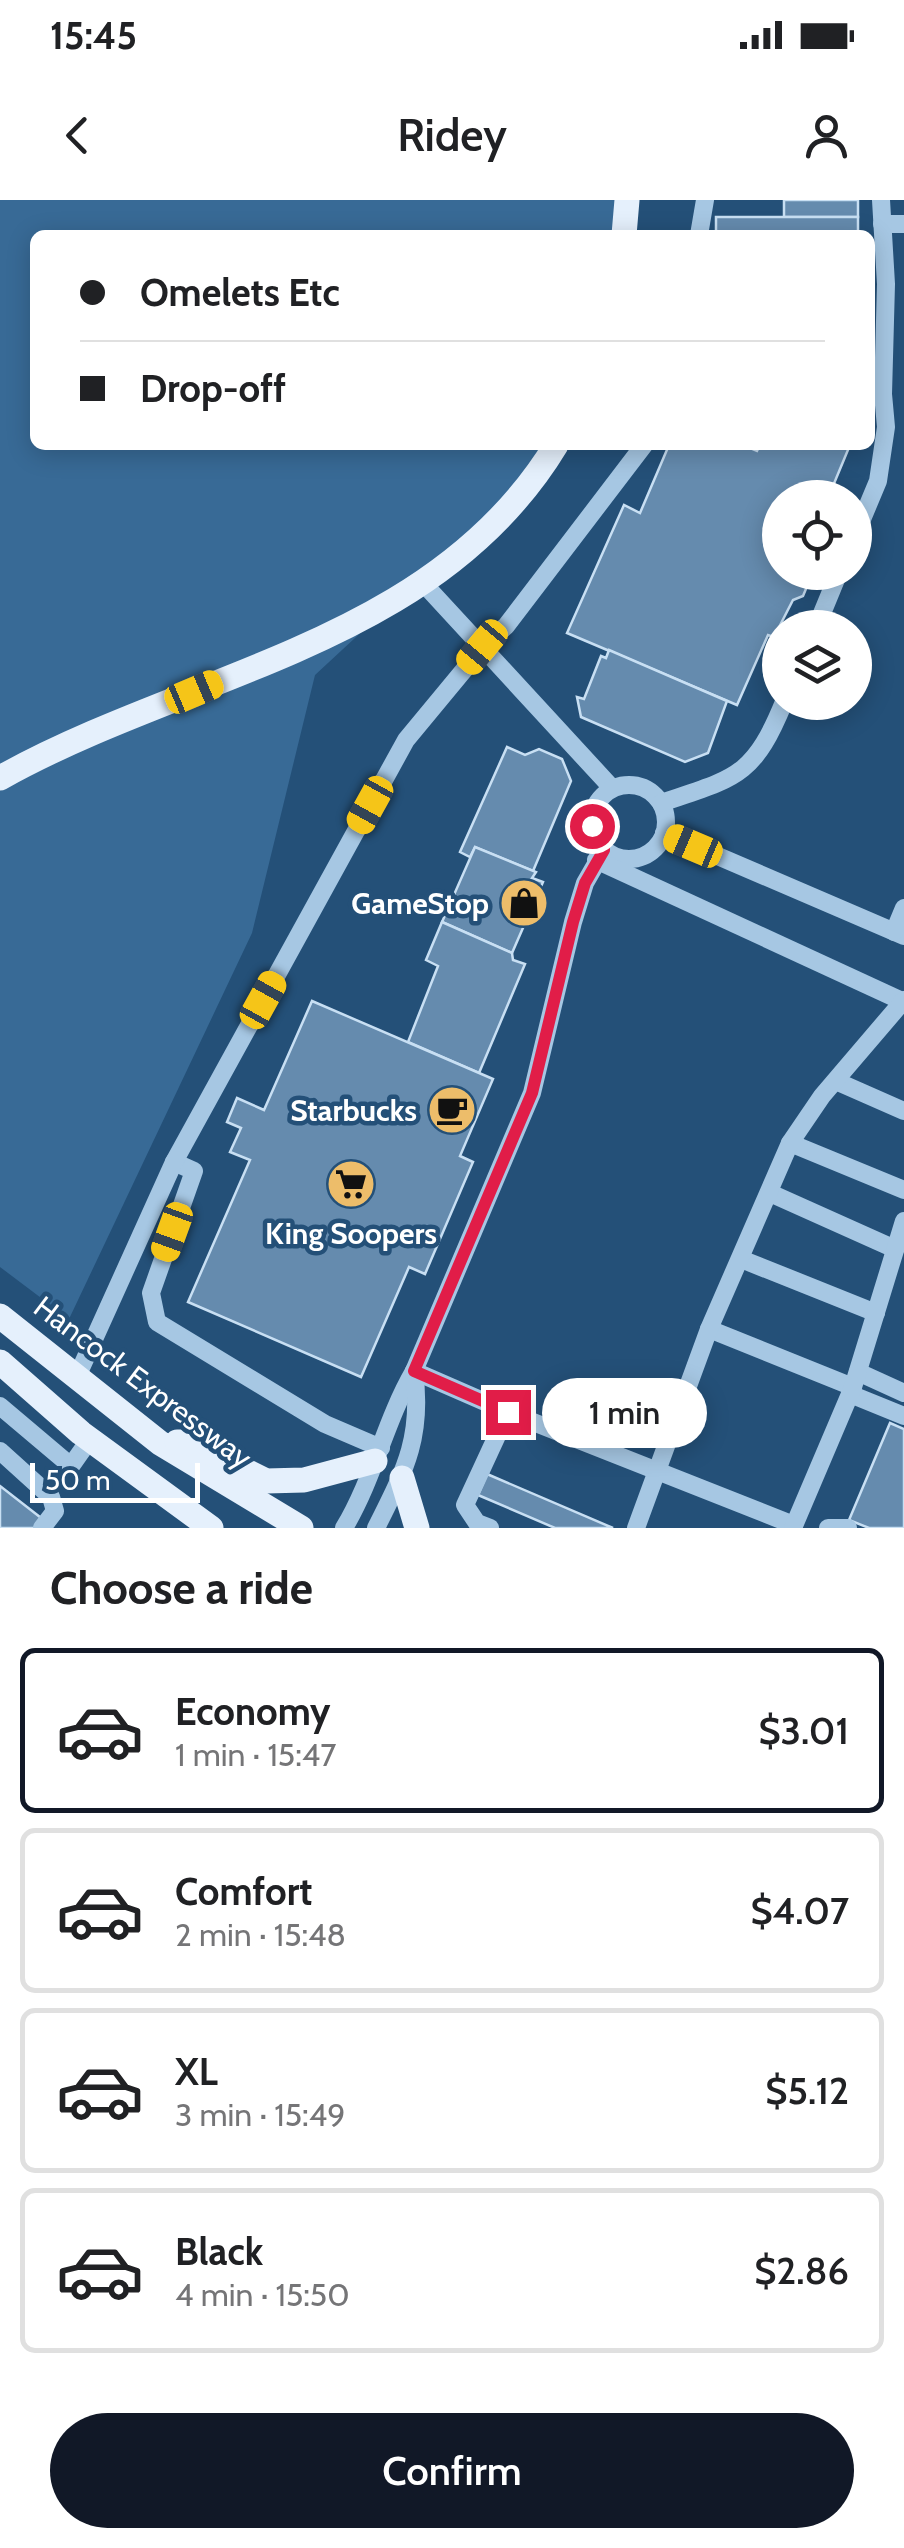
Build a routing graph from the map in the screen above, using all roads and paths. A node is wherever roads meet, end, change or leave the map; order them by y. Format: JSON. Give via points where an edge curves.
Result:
{"nodes":[{"id":1,"x":627,"y":200,"type":"edge"},
{"id":2,"x":705,"y":200,"type":"edge"},
{"id":3,"x":880,"y":200,"type":"edge"},
{"id":4,"x":882,"y":224,"type":"junction"},
{"id":5,"x":904,"y":224,"type":"edge"},
{"id":6,"x":624,"y":230,"type":"edge"},
{"id":7,"x":700,"y":230,"type":"edge"},
{"id":8,"x":894,"y":257,"type":"edge"},
{"id":9,"x":552,"y":450,"type":"edge"},
{"id":10,"x":640,"y":450,"type":"edge"},
{"id":11,"x":872,"y":496,"type":"edge"},
{"id":12,"x":424,"y":584,"type":"junction"},
{"id":13,"x":482,"y":647,"type":"junction"},
{"id":14,"x":776,"y":720,"type":"edge"},
{"id":15,"x":0,"y":778,"type":"edge"},
{"id":16,"x":612,"y":788,"type":"junction"},
{"id":17,"x":661,"y":803,"type":"junction"},
{"id":18,"x":664,"y":833,"type":"junction"},
{"id":19,"x":600,"y":855,"type":"junction"},
{"id":20,"x":904,"y":908,"type":"edge"},
{"id":21,"x":899,"y":934,"type":"edge"},
{"id":22,"x":903,"y":1001,"type":"edge"},
{"id":23,"x":838,"y":1082,"type":"junction"},
{"id":24,"x":904,"y":1111,"type":"edge"},
{"id":25,"x":790,"y":1143,"type":"junction"},
{"id":26,"x":174,"y":1162,"type":"junction"},
{"id":27,"x":904,"y":1190,"type":"edge"},
{"id":28,"x":770,"y":1193,"type":"junction"},
{"id":29,"x":903,"y":1226,"type":"edge"},
{"id":30,"x":895,"y":1249,"type":"junction"},
{"id":31,"x":741,"y":1258,"type":"junction"},
{"id":32,"x":876,"y":1313,"type":"junction"},
{"id":33,"x":0,"y":1316,"type":"edge"},
{"id":34,"x":709,"y":1329,"type":"junction"},
{"id":35,"x":0,"y":1362,"type":"edge"},
{"id":36,"x":414,"y":1371,"type":"junction"},
{"id":37,"x":76,"y":1379,"type":"junction"},
{"id":38,"x":853,"y":1385,"type":"junction"},
{"id":39,"x":904,"y":1393,"type":"edge"},
{"id":40,"x":2,"y":1410,"type":"edge"},
{"id":41,"x":508,"y":1412,"type":"junction"},
{"id":42,"x":904,"y":1416,"type":"edge"},
{"id":43,"x":28,"y":1430,"type":"junction"},
{"id":44,"x":90,"y":1440,"type":"junction"},
{"id":45,"x":160,"y":1443,"type":"junction"},
{"id":46,"x":4,"y":1455,"type":"edge"},
{"id":47,"x":378,"y":1455,"type":"junction"},
{"id":48,"x":71,"y":1466,"type":"junction"},
{"id":49,"x":655,"y":1472,"type":"junction"},
{"id":50,"x":402,"y":1478,"type":"junction"},
{"id":51,"x":51,"y":1497,"type":"junction"},
{"id":52,"x":793,"y":1526,"type":"edge"},
{"id":53,"x":42,"y":1528,"type":"edge"},
{"id":54,"x":211,"y":1528,"type":"edge"},
{"id":55,"x":301,"y":1528,"type":"edge"},
{"id":56,"x":344,"y":1528,"type":"edge"},
{"id":57,"x":376,"y":1528,"type":"edge"},
{"id":58,"x":417,"y":1528,"type":"edge"},
{"id":59,"x":490,"y":1528,"type":"edge"},
{"id":60,"x":636,"y":1528,"type":"edge"},
{"id":61,"x":828,"y":1528,"type":"edge"},
{"id":62,"x":848,"y":1528,"type":"edge"}],
"edges":[{"from":1,"to":6,"type":"main road"},
{"from":2,"to":7,"type":"street"},
{"from":3,"to":4,"type":"street"},
{"from":4,"to":5,"type":"street"},
{"from":4,"to":8,"type":"street"},
{"from":8,"to":11,"type":"street","via":[[886,427]]},
{"from":9,"to":12,"type":"main road","via":[[498,520]]},
{"from":10,"to":13,"type":"street","via":[[506,626]]},
{"from":12,"to":13,"type":"street"},
{"from":12,"to":15,"type":"main road","via":[[326,635]]},
{"from":13,"to":16,"type":"street"},
{"from":13,"to":26,"type":"street","via":[[406,740]]},
{"from":14,"to":17,"type":"street","via":[[764,750],[738,776]]},
{"from":16,"to":17,"type":"street","via":[[642,787]]},
{"from":16,"to":19,"type":"street","via":[[592,811]]},
{"from":17,"to":18,"type":"street"},
{"from":18,"to":19,"type":"street","via":[[649,853]]},
{"from":18,"to":21,"type":"street"},
{"from":19,"to":22,"type":"street"},
{"from":19,"to":36,"type":"street","via":[[573,922],[532,1093]]},
{"from":20,"to":21,"type":"street"},
{"from":22,"to":23,"type":"street"},
{"from":23,"to":24,"type":"street"},
{"from":23,"to":25,"type":"street"},
{"from":25,"to":27,"type":"street"},
{"from":25,"to":28,"type":"street"},
{"from":26,"to":37,"type":"street"},
{"from":26,"to":47,"type":"street","via":[[194,1171],[151,1293],[157,1322]]},
{"from":28,"to":30,"type":"street"},
{"from":28,"to":31,"type":"street"},
{"from":29,"to":30,"type":"street"},
{"from":30,"to":32,"type":"street"},
{"from":31,"to":32,"type":"street"},
{"from":31,"to":34,"type":"street"},
{"from":32,"to":38,"type":"street"},
{"from":33,"to":37,"type":"main road","name":"Hancock Expressway"},
{"from":34,"to":38,"type":"street"},
{"from":34,"to":49,"type":"street"},
{"from":35,"to":44,"type":"main road"},
{"from":36,"to":41,"type":"street"},
{"from":36,"to":47,"type":"street"},
{"from":36,"to":50,"type":"street","via":[[420,1412]]},
{"from":37,"to":45,"type":"main road","name":"Hancock Expressway"},
{"from":38,"to":39,"type":"street"},
{"from":38,"to":42,"type":"street"},
{"from":38,"to":52,"type":"street"},
{"from":40,"to":43,"type":"street"},
{"from":41,"to":49,"type":"street"},
{"from":41,"to":59,"type":"street","via":[[465,1505],[477,1523]]},
{"from":43,"to":46,"type":"street"},
{"from":43,"to":48,"type":"street"},
{"from":44,"to":48,"type":"street"},
{"from":44,"to":54,"type":"main road"},
{"from":45,"to":47,"type":"main road","via":[[188,1442],[266,1481],[304,1480]]},
{"from":45,"to":55,"type":"main road","name":"Hancock Expressway"},
{"from":46,"to":51,"type":"street"},
{"from":47,"to":56,"type":"street"},
{"from":48,"to":51,"type":"street"},
{"from":49,"to":52,"type":"street"},
{"from":49,"to":60,"type":"street"},
{"from":50,"to":57,"type":"street"},
{"from":50,"to":58,"type":"main road"},
{"from":51,"to":53,"type":"street","via":[[55,1512]]},
{"from":61,"to":62,"type":"street"}]}
